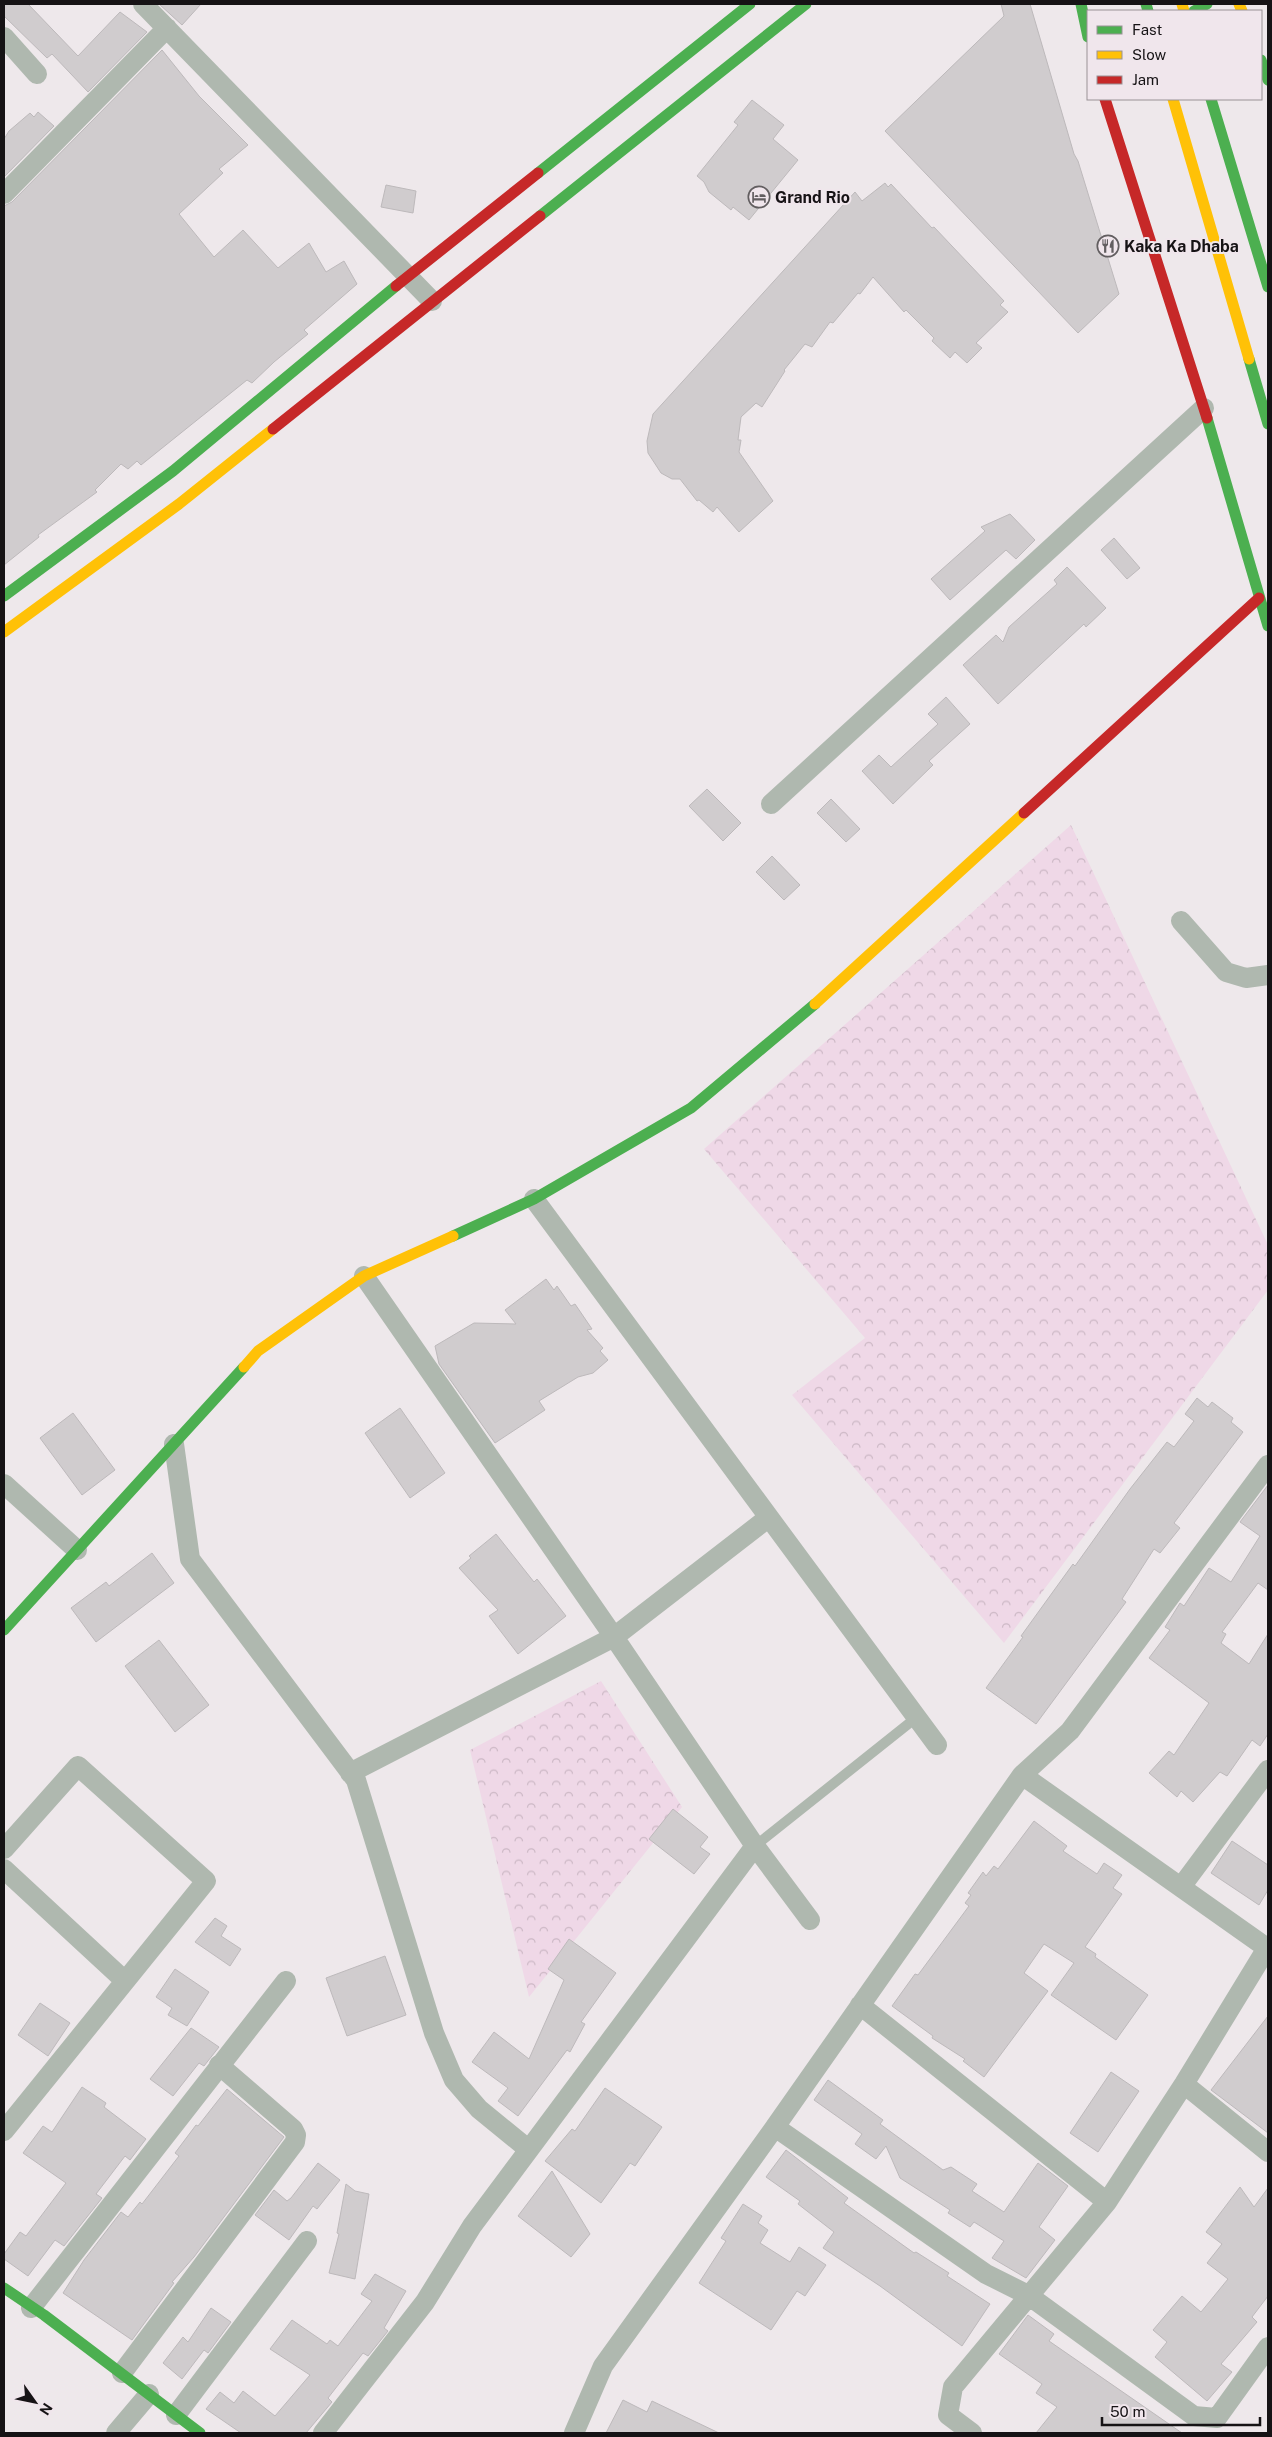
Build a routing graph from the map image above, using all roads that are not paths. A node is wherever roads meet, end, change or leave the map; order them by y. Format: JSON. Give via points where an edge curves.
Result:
{"nodes":[{"id":1,"x":143,"y":4,"type":"edge"},
{"id":2,"x":750,"y":4,"type":"edge"},
{"id":3,"x":806,"y":4,"type":"edge"},
{"id":4,"x":1081,"y":4,"type":"edge"},
{"id":5,"x":1207,"y":4,"type":"edge"},
{"id":6,"x":1196,"y":10,"type":"edge"},
{"id":7,"x":167,"y":28,"type":"junction"},
{"id":8,"x":1087,"y":32,"type":"edge"},
{"id":9,"x":4,"y":37,"type":"edge"},
{"id":10,"x":1262,"y":63,"type":"edge"},
{"id":11,"x":37,"y":74,"type":"dead end"},
{"id":12,"x":1268,"y":80,"type":"edge"},
{"id":13,"x":1105,"y":100,"type":"edge"},
{"id":14,"x":1173,"y":100,"type":"edge"},
{"id":15,"x":1210,"y":100,"type":"edge"},
{"id":16,"x":4,"y":194,"type":"edge"},
{"id":17,"x":409,"y":276,"type":"junction"},
{"id":18,"x":1268,"y":287,"type":"edge"},
{"id":19,"x":432,"y":301,"type":"junction"},
{"id":20,"x":1204,"y":408,"type":"junction"},
{"id":21,"x":1268,"y":424,"type":"edge"},
{"id":22,"x":4,"y":596,"type":"edge"},
{"id":23,"x":1259,"y":598,"type":"junction"},
{"id":24,"x":1268,"y":626,"type":"edge"},
{"id":25,"x":4,"y":632,"type":"edge"},
{"id":26,"x":771,"y":804,"type":"dead end"},
{"id":27,"x":1181,"y":922,"type":"dead end"},
{"id":28,"x":1268,"y":975,"type":"edge"},
{"id":29,"x":534,"y":1200,"type":"junction"},
{"id":30,"x":364,"y":1276,"type":"junction"},
{"id":31,"x":174,"y":1444,"type":"junction"},
{"id":32,"x":1268,"y":1465,"type":"edge"},
{"id":33,"x":4,"y":1484,"type":"edge"},
{"id":34,"x":768,"y":1518,"type":"junction"},
{"id":35,"x":76,"y":1550,"type":"junction"},
{"id":36,"x":4,"y":1630,"type":"edge"},
{"id":37,"x":614,"y":1636,"type":"junction"},
{"id":38,"x":917,"y":1716,"type":"junction"},
{"id":39,"x":937,"y":1745,"type":"dead end"},
{"id":40,"x":1268,"y":1770,"type":"edge"},
{"id":41,"x":350,"y":1773,"type":"junction"},
{"id":42,"x":1022,"y":1775,"type":"junction"},
{"id":43,"x":755,"y":1846,"type":"junction"},
{"id":44,"x":4,"y":1849,"type":"edge"},
{"id":45,"x":4,"y":1869,"type":"edge"},
{"id":46,"x":1181,"y":1887,"type":"junction"},
{"id":47,"x":810,"y":1920,"type":"dead end"},
{"id":48,"x":1268,"y":1949,"type":"edge"},
{"id":49,"x":125,"y":1981,"type":"junction"},
{"id":50,"x":286,"y":1981,"type":"dead end"},
{"id":51,"x":860,"y":2004,"type":"junction"},
{"id":52,"x":219,"y":2065,"type":"junction"},
{"id":53,"x":1184,"y":2084,"type":"junction"},
{"id":54,"x":6,"y":2124,"type":"edge"},
{"id":55,"x":775,"y":2127,"type":"junction"},
{"id":56,"x":528,"y":2149,"type":"junction"},
{"id":57,"x":1268,"y":2152,"type":"edge"},
{"id":58,"x":1108,"y":2202,"type":"junction"},
{"id":59,"x":307,"y":2241,"type":"dead end"},
{"id":60,"x":4,"y":2288,"type":"edge"},
{"id":61,"x":1028,"y":2295,"type":"junction"},
{"id":62,"x":31,"y":2308,"type":"junction"},
{"id":63,"x":1268,"y":2347,"type":"edge"},
{"id":64,"x":122,"y":2373,"type":"junction"},
{"id":65,"x":149,"y":2394,"type":"junction"},
{"id":66,"x":176,"y":2415,"type":"junction"},
{"id":67,"x":116,"y":2433,"type":"edge"},
{"id":68,"x":200,"y":2433,"type":"edge"},
{"id":69,"x":323,"y":2433,"type":"edge"},
{"id":70,"x":574,"y":2433,"type":"edge"},
{"id":71,"x":972,"y":2433,"type":"edge"}],
"edges":[{"from":1,"to":7,"type":"street"},
{"from":2,"to":17,"type":"main road"},
{"from":3,"to":19,"type":"main road"},
{"from":4,"to":8,"type":"main road"},
{"from":5,"to":6,"type":"main road"},
{"from":7,"to":16,"type":"street"},
{"from":7,"to":17,"type":"street"},
{"from":9,"to":11,"type":"street"},
{"from":10,"to":12,"type":"main road"},
{"from":13,"to":20,"type":"main road"},
{"from":14,"to":21,"type":"main road"},
{"from":15,"to":18,"type":"main road"},
{"from":17,"to":19,"type":"street"},
{"from":17,"to":22,"type":"main road","via":[[173,471]]},
{"from":19,"to":25,"type":"main road","via":[[179,504]]},
{"from":20,"to":23,"type":"main road"},
{"from":20,"to":26,"type":"street"},
{"from":23,"to":24,"type":"main road"},
{"from":23,"to":29,"type":"main road","via":[[803,1015],[691,1108]]},
{"from":27,"to":28,"type":"street","via":[[1226,972],[1246,978]]},
{"from":29,"to":30,"type":"main road"},
{"from":29,"to":34,"type":"street"},
{"from":30,"to":31,"type":"main road","via":[[258,1351]]},
{"from":30,"to":37,"type":"street"},
{"from":31,"to":35,"type":"main road"},
{"from":31,"to":41,"type":"street","via":[[190,1559]]},
{"from":32,"to":42,"type":"street","via":[[1070,1731]]},
{"from":33,"to":35,"type":"street"},
{"from":34,"to":37,"type":"street"},
{"from":34,"to":38,"type":"street"},
{"from":35,"to":36,"type":"main road"},
{"from":37,"to":41,"type":"street"},
{"from":37,"to":43,"type":"street"},
{"from":38,"to":39,"type":"street"},
{"from":38,"to":43,"type":"lane"},
{"from":40,"to":46,"type":"street"},
{"from":41,"to":56,"type":"street","via":[[356,1780],[434,2033],[454,2080],[479,2109]]},
{"from":42,"to":46,"type":"street"},
{"from":42,"to":51,"type":"street"},
{"from":43,"to":47,"type":"street"},
{"from":43,"to":56,"type":"street"},
{"from":44,"to":49,"type":"street","via":[[78,1766],[206,1881]]},
{"from":45,"to":49,"type":"street"},
{"from":46,"to":48,"type":"street"},
{"from":48,"to":53,"type":"street"},
{"from":49,"to":54,"type":"street"},
{"from":50,"to":52,"type":"street"},
{"from":51,"to":55,"type":"street"},
{"from":51,"to":58,"type":"street"},
{"from":52,"to":62,"type":"street"},
{"from":52,"to":64,"type":"street","via":[[293,2129],[295,2142]]},
{"from":53,"to":57,"type":"street"},
{"from":53,"to":58,"type":"street"},
{"from":55,"to":61,"type":"street","via":[[986,2274]]},
{"from":55,"to":70,"type":"street","via":[[603,2366]]},
{"from":56,"to":69,"type":"street","via":[[472,2226],[425,2302]]},
{"from":58,"to":61,"type":"street"},
{"from":59,"to":66,"type":"street"},
{"from":60,"to":62,"type":"main road"},
{"from":61,"to":63,"type":"street","via":[[1194,2416],[1218,2418]]},
{"from":61,"to":71,"type":"street","via":[[953,2387],[948,2415]]},
{"from":62,"to":64,"type":"main road"},
{"from":64,"to":65,"type":"main road"},
{"from":65,"to":66,"type":"main road"},
{"from":65,"to":67,"type":"street"},
{"from":66,"to":68,"type":"main road"}]}
